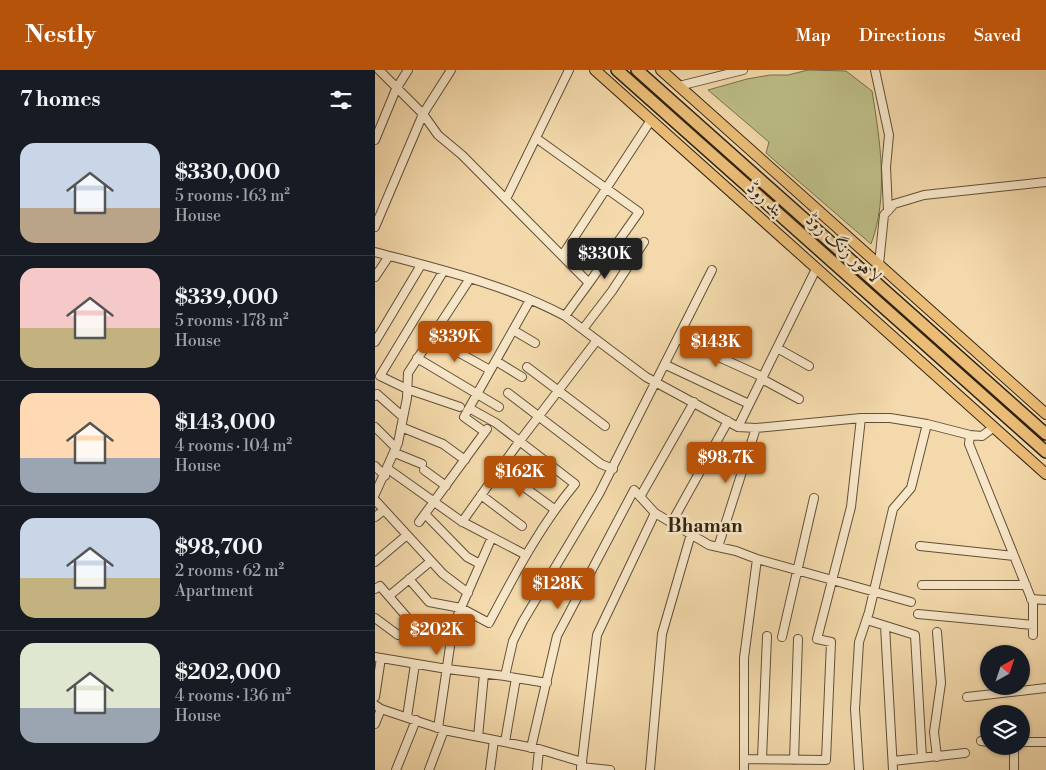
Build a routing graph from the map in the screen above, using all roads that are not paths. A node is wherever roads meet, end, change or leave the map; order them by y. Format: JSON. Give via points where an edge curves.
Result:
{"nodes":[{"id":1,"x":379,"y":70,"type":"edge"},
{"id":2,"x":408,"y":70,"type":"edge"},
{"id":3,"x":451,"y":70,"type":"edge"},
{"id":4,"x":569,"y":70,"type":"edge"},
{"id":5,"x":595,"y":70,"type":"edge"},
{"id":6,"x":617,"y":70,"type":"edge"},
{"id":7,"x":637,"y":70,"type":"edge"},
{"id":8,"x":661,"y":70,"type":"edge"},
{"id":9,"x":743,"y":70,"type":"edge"},
{"id":10,"x":875,"y":70,"type":"edge"},
{"id":11,"x":679,"y":86,"type":"junction"},
{"id":12,"x":397,"y":88,"type":"junction"},
{"id":13,"x":423,"y":114,"type":"junction"},
{"id":14,"x":651,"y":120,"type":"junction"},
{"id":15,"x":536,"y":138,"type":"junction"},
{"id":16,"x":375,"y":140,"type":"edge"},
{"id":17,"x":1046,"y":182,"type":"edge"},
{"id":18,"x":606,"y":189,"type":"junction"},
{"id":19,"x":506,"y":199,"type":"junction"},
{"id":20,"x":888,"y":211,"type":"junction"},
{"id":21,"x":375,"y":227,"type":"edge"},
{"id":22,"x":644,"y":242,"type":"dead end"},
{"id":23,"x":375,"y":252,"type":"edge"},
{"id":24,"x":389,"y":256,"type":"junction"},
{"id":25,"x":562,"y":256,"type":"junction"},
{"id":26,"x":879,"y":264,"type":"junction"},
{"id":27,"x":421,"y":265,"type":"junction"},
{"id":28,"x":817,"y":269,"type":"junction"},
{"id":29,"x":713,"y":270,"type":"dead end"},
{"id":30,"x":443,"y":272,"type":"junction"},
{"id":31,"x":375,"y":277,"type":"edge"},
{"id":32,"x":469,"y":280,"type":"junction"},
{"id":33,"x":589,"y":283,"type":"junction"},
{"id":34,"x":530,"y":300,"type":"junction"},
{"id":35,"x":565,"y":316,"type":"junction"},
{"id":36,"x":583,"y":329,"type":"junction"},
{"id":37,"x":513,"y":330,"type":"junction"},
{"id":38,"x":431,"y":337,"type":"junction"},
{"id":39,"x":679,"y":339,"type":"junction"},
{"id":40,"x":597,"y":340,"type":"junction"},
{"id":41,"x":375,"y":342,"type":"edge"},
{"id":42,"x":535,"y":343,"type":"dead end"},
{"id":43,"x":777,"y":348,"type":"junction"},
{"id":44,"x":417,"y":358,"type":"junction"},
{"id":45,"x":496,"y":361,"type":"junction"},
{"id":46,"x":666,"y":365,"type":"junction"},
{"id":47,"x":809,"y":366,"type":"dead end"},
{"id":48,"x":527,"y":367,"type":"dead end"},
{"id":49,"x":490,"y":370,"type":"junction"},
{"id":50,"x":522,"y":377,"type":"dead end"},
{"id":51,"x":762,"y":378,"type":"junction"},
{"id":52,"x":657,"y":383,"type":"junction"},
{"id":53,"x":407,"y":389,"type":"junction"},
{"id":54,"x":558,"y":390,"type":"junction"},
{"id":55,"x":508,"y":393,"type":"dead end"},
{"id":56,"x":477,"y":394,"type":"junction"},
{"id":57,"x":375,"y":396,"type":"edge"},
{"id":58,"x":799,"y":399,"type":"dead end"},
{"id":59,"x":695,"y":402,"type":"junction"},
{"id":60,"x":749,"y":404,"type":"junction"},
{"id":61,"x":460,"y":406,"type":"dead end"},
{"id":62,"x":499,"y":407,"type":"dead end"},
{"id":63,"x":469,"y":408,"type":"junction"},
{"id":64,"x":1046,"y":414,"type":"edge"},
{"id":65,"x":403,"y":417,"type":"junction"},
{"id":66,"x":538,"y":417,"type":"junction"},
{"id":67,"x":861,"y":418,"type":"junction"},
{"id":68,"x":728,"y":421,"type":"junction"},
{"id":69,"x":493,"y":422,"type":"junction"},
{"id":70,"x":927,"y":424,"type":"junction"},
{"id":71,"x":605,"y":426,"type":"dead end"},
{"id":72,"x":375,"y":427,"type":"edge"},
{"id":73,"x":738,"y":427,"type":"junction"},
{"id":74,"x":993,"y":427,"type":"junction"},
{"id":75,"x":401,"y":428,"type":"junction"},
{"id":76,"x":756,"y":428,"type":"junction"},
{"id":77,"x":485,"y":432,"type":"junction"},
{"id":78,"x":1046,"y":434,"type":"edge"},
{"id":79,"x":970,"y":435,"type":"junction"},
{"id":80,"x":519,"y":442,"type":"junction"},
{"id":81,"x":395,"y":450,"type":"junction"},
{"id":82,"x":1046,"y":452,"type":"edge"},
{"id":83,"x":465,"y":460,"type":"junction"},
{"id":84,"x":375,"y":466,"type":"edge"},
{"id":85,"x":500,"y":469,"type":"junction"},
{"id":86,"x":613,"y":469,"type":"junction"},
{"id":87,"x":386,"y":472,"type":"junction"},
{"id":88,"x":1046,"y":474,"type":"edge"},
{"id":89,"x":446,"y":486,"type":"junction"},
{"id":90,"x":375,"y":494,"type":"edge"},
{"id":91,"x":481,"y":495,"type":"junction"},
{"id":92,"x":641,"y":497,"type":"junction"},
{"id":93,"x":814,"y":498,"type":"dead end"},
{"id":94,"x":375,"y":500,"type":"edge"},
{"id":95,"x":434,"y":501,"type":"junction"},
{"id":96,"x":554,"y":509,"type":"junction"},
{"id":97,"x":383,"y":510,"type":"junction"},
{"id":98,"x":655,"y":513,"type":"junction"},
{"id":99,"x":425,"y":514,"type":"junction"},
{"id":100,"x":375,"y":517,"type":"edge"},
{"id":101,"x":419,"y":522,"type":"dead end"},
{"id":102,"x":462,"y":522,"type":"junction"},
{"id":103,"x":672,"y":522,"type":"junction"},
{"id":104,"x":522,"y":526,"type":"dead end"},
{"id":105,"x":691,"y":534,"type":"junction"},
{"id":106,"x":407,"y":535,"type":"junction"},
{"id":107,"x":492,"y":537,"type":"junction"},
{"id":108,"x":920,"y":546,"type":"dead end"},
{"id":109,"x":718,"y":547,"type":"junction"},
{"id":110,"x":526,"y":555,"type":"junction"},
{"id":111,"x":1014,"y":556,"type":"junction"},
{"id":112,"x":757,"y":560,"type":"junction"},
{"id":113,"x":431,"y":561,"type":"junction"},
{"id":114,"x":375,"y":562,"type":"edge"},
{"id":115,"x":480,"y":564,"type":"junction"},
{"id":116,"x":797,"y":570,"type":"junction"},
{"id":117,"x":409,"y":579,"type":"junction"},
{"id":118,"x":832,"y":579,"type":"junction"},
{"id":119,"x":922,"y":585,"type":"dead end"},
{"id":120,"x":1026,"y":585,"type":"junction"},
{"id":121,"x":375,"y":589,"type":"edge"},
{"id":122,"x":874,"y":591,"type":"junction"},
{"id":123,"x":468,"y":593,"type":"junction"},
{"id":124,"x":389,"y":596,"type":"junction"},
{"id":125,"x":1031,"y":599,"type":"junction"},
{"id":126,"x":1046,"y":600,"type":"edge"},
{"id":127,"x":911,"y":602,"type":"dead end"},
{"id":128,"x":461,"y":608,"type":"junction"},
{"id":129,"x":918,"y":614,"type":"dead end"},
{"id":130,"x":375,"y":618,"type":"edge"},
{"id":131,"x":867,"y":620,"type":"junction"},
{"id":132,"x":412,"y":623,"type":"dead end"},
{"id":133,"x":1033,"y":625,"type":"junction"},
{"id":134,"x":885,"y":626,"type":"junction"},
{"id":135,"x":937,"y":632,"type":"dead end"},
{"id":136,"x":1033,"y":634,"type":"dead end"},
{"id":137,"x":767,"y":636,"type":"dead end"},
{"id":138,"x":782,"y":637,"type":"dead end"},
{"id":139,"x":798,"y":639,"type":"dead end"},
{"id":140,"x":451,"y":642,"type":"junction"},
{"id":141,"x":378,"y":658,"type":"edge"},
{"id":142,"x":415,"y":664,"type":"junction"},
{"id":143,"x":447,"y":669,"type":"junction"},
{"id":144,"x":484,"y":674,"type":"junction"},
{"id":145,"x":505,"y":676,"type":"junction"},
{"id":146,"x":516,"y":678,"type":"junction"},
{"id":147,"x":547,"y":683,"type":"junction"},
{"id":148,"x":1046,"y":688,"type":"edge"},
{"id":149,"x":375,"y":696,"type":"edge"},
{"id":150,"x":967,"y":697,"type":"dead end"},
{"id":151,"x":378,"y":707,"type":"edge"},
{"id":152,"x":407,"y":717,"type":"junction"},
{"id":153,"x":416,"y":720,"type":"junction"},
{"id":154,"x":375,"y":724,"type":"edge"},
{"id":155,"x":441,"y":729,"type":"junction"},
{"id":156,"x":478,"y":737,"type":"junction"},
{"id":157,"x":494,"y":740,"type":"junction"},
{"id":158,"x":505,"y":742,"type":"junction"},
{"id":159,"x":1030,"y":742,"type":"edge"},
{"id":160,"x":1046,"y":742,"type":"edge"},
{"id":161,"x":535,"y":749,"type":"junction"},
{"id":162,"x":965,"y":754,"type":"dead end"},
{"id":163,"x":1014,"y":755,"type":"edge"},
{"id":164,"x":937,"y":757,"type":"junction"},
{"id":165,"x":922,"y":758,"type":"junction"},
{"id":166,"x":744,"y":759,"type":"junction"},
{"id":167,"x":762,"y":759,"type":"junction"},
{"id":168,"x":794,"y":760,"type":"junction"},
{"id":169,"x":893,"y":761,"type":"junction"},
{"id":170,"x":581,"y":766,"type":"edge"},
{"id":171,"x":396,"y":770,"type":"edge"},
{"id":172,"x":429,"y":770,"type":"edge"},
{"id":173,"x":490,"y":770,"type":"edge"},
{"id":174,"x":537,"y":770,"type":"edge"},
{"id":175,"x":610,"y":770,"type":"edge"},
{"id":176,"x":650,"y":770,"type":"edge"},
{"id":177,"x":744,"y":770,"type":"edge"},
{"id":178,"x":859,"y":770,"type":"edge"},
{"id":179,"x":893,"y":770,"type":"edge"},
{"id":180,"x":1014,"y":770,"type":"edge"}],
"edges":[{"from":1,"to":12,"type":"street"},
{"from":2,"to":12,"type":"street"},
{"from":3,"to":13,"type":"street"},
{"from":4,"to":15,"type":"street"},
{"from":5,"to":14,"type":"main road","name":"بند روڈ"},
{"from":6,"to":82,"type":"highway","name":"لاہور رنگ روڈ"},
{"from":7,"to":78,"type":"highway","name":"لاہور رنگ روڈ"},
{"from":8,"to":11,"type":"main road","name":"بند روڈ"},
{"from":9,"to":11,"type":"street"},
{"from":10,"to":20,"type":"street","via":[[889,135],[885,167]]},
{"from":11,"to":26,"type":"main road","name":"بند روڈ"},
{"from":12,"to":13,"type":"street"},
{"from":12,"to":16,"type":"street"},
{"from":13,"to":19,"type":"street","via":[[438,135]]},
{"from":13,"to":21,"type":"street"},
{"from":14,"to":18,"type":"street"},
{"from":14,"to":28,"type":"main road","name":"بند روڈ"},
{"from":15,"to":18,"type":"street"},
{"from":15,"to":19,"type":"street"},
{"from":17,"to":20,"type":"street","via":[[924,195],[894,204]]},
{"from":18,"to":25,"type":"street"},
{"from":18,"to":33,"type":"street","via":[[639,212]]},
{"from":19,"to":25,"type":"street"},
{"from":20,"to":26,"type":"street","via":[[884,215]]},
{"from":22,"to":36,"type":"street"},
{"from":23,"to":24,"type":"street"},
{"from":24,"to":27,"type":"street"},
{"from":24,"to":31,"type":"street"},
{"from":25,"to":33,"type":"street"},
{"from":26,"to":64,"type":"main road","name":"بند روڈ"},
{"from":27,"to":30,"type":"street"},
{"from":27,"to":41,"type":"street"},
{"from":28,"to":43,"type":"street"},
{"from":28,"to":74,"type":"main road","name":"بند روڈ"},
{"from":29,"to":39,"type":"street"},
{"from":30,"to":32,"type":"street"},
{"from":30,"to":53,"type":"street","via":[[381,376]]},
{"from":32,"to":34,"type":"street"},
{"from":32,"to":38,"type":"street"},
{"from":33,"to":35,"type":"street"},
{"from":34,"to":35,"type":"street"},
{"from":34,"to":37,"type":"street"},
{"from":35,"to":36,"type":"street"},
{"from":36,"to":40,"type":"street"},
{"from":37,"to":42,"type":"street"},
{"from":37,"to":45,"type":"street"},
{"from":38,"to":44,"type":"street"},
{"from":38,"to":49,"type":"street"},
{"from":39,"to":46,"type":"street"},
{"from":39,"to":51,"type":"street"},
{"from":40,"to":52,"type":"street"},
{"from":40,"to":54,"type":"street"},
{"from":43,"to":47,"type":"street"},
{"from":43,"to":51,"type":"street"},
{"from":44,"to":53,"type":"street","via":[[408,373]]},
{"from":44,"to":56,"type":"street"},
{"from":45,"to":49,"type":"street"},
{"from":45,"to":50,"type":"street"},
{"from":46,"to":52,"type":"street"},
{"from":46,"to":60,"type":"street"},
{"from":48,"to":54,"type":"street"},
{"from":49,"to":56,"type":"street"},
{"from":51,"to":58,"type":"street"},
{"from":51,"to":60,"type":"street"},
{"from":52,"to":59,"type":"street"},
{"from":52,"to":86,"type":"street"},
{"from":53,"to":61,"type":"street"},
{"from":53,"to":65,"type":"street"},
{"from":54,"to":66,"type":"street"},
{"from":54,"to":71,"type":"street"},
{"from":55,"to":66,"type":"street"},
{"from":56,"to":62,"type":"street"},
{"from":56,"to":63,"type":"street"},
{"from":57,"to":65,"type":"street","via":[[377,394]]},
{"from":59,"to":68,"type":"street"},
{"from":59,"to":92,"type":"street"},
{"from":60,"to":73,"type":"street"},
{"from":63,"to":69,"type":"street"},
{"from":63,"to":77,"type":"street","via":[[464,416]]},
{"from":65,"to":75,"type":"street"},
{"from":66,"to":80,"type":"street"},
{"from":66,"to":86,"type":"street","via":[[601,464]]},
{"from":67,"to":70,"type":"street","via":[[890,418]]},
{"from":67,"to":76,"type":"street"},
{"from":67,"to":118,"type":"street","via":[[851,507]]},
{"from":68,"to":73,"type":"street"},
{"from":68,"to":103,"type":"street"},
{"from":69,"to":77,"type":"street"},
{"from":69,"to":80,"type":"street"},
{"from":70,"to":79,"type":"street"},
{"from":70,"to":122,"type":"street","via":[[911,488],[893,509]]},
{"from":72,"to":81,"type":"street"},
{"from":73,"to":76,"type":"street"},
{"from":74,"to":79,"type":"street","via":[[982,436]]},
{"from":74,"to":88,"type":"main road","name":"بند روڈ"},
{"from":75,"to":81,"type":"street"},
{"from":75,"to":83,"type":"street","via":[[443,444]]},
{"from":76,"to":109,"type":"street"},
{"from":77,"to":83,"type":"street"},
{"from":79,"to":111,"type":"street","via":[[969,444]]},
{"from":80,"to":85,"type":"street"},
{"from":80,"to":96,"type":"street","via":[[575,484]]},
{"from":81,"to":87,"type":"street"},
{"from":81,"to":89,"type":"street"},
{"from":83,"to":89,"type":"street"},
{"from":84,"to":87,"type":"street"},
{"from":85,"to":91,"type":"street"},
{"from":85,"to":96,"type":"street"},
{"from":86,"to":145,"type":"street","via":[[523,621],[513,641]]},
{"from":87,"to":90,"type":"street"},
{"from":87,"to":95,"type":"street"},
{"from":89,"to":95,"type":"street"},
{"from":91,"to":102,"type":"street"},
{"from":91,"to":104,"type":"street"},
{"from":92,"to":98,"type":"street"},
{"from":92,"to":147,"type":"street","via":[[634,490],[557,636]]},
{"from":93,"to":116,"type":"street"},
{"from":94,"to":97,"type":"street"},
{"from":95,"to":99,"type":"street"},
{"from":95,"to":102,"type":"street"},
{"from":96,"to":110,"type":"street"},
{"from":97,"to":100,"type":"street"},
{"from":97,"to":106,"type":"street"},
{"from":98,"to":103,"type":"street"},
{"from":98,"to":170,"type":"street","via":[[597,635]]},
{"from":99,"to":101,"type":"street"},
{"from":99,"to":115,"type":"street","via":[[467,557]]},
{"from":102,"to":107,"type":"street"},
{"from":103,"to":105,"type":"street"},
{"from":105,"to":109,"type":"street"},
{"from":105,"to":176,"type":"street","via":[[662,634]]},
{"from":106,"to":113,"type":"street"},
{"from":106,"to":114,"type":"street"},
{"from":107,"to":110,"type":"street"},
{"from":107,"to":115,"type":"street"},
{"from":108,"to":111,"type":"street"},
{"from":109,"to":112,"type":"street"},
{"from":110,"to":128,"type":"street","via":[[489,623]]},
{"from":111,"to":120,"type":"street"},
{"from":112,"to":116,"type":"street"},
{"from":112,"to":166,"type":"street","via":[[744,658]]},
{"from":113,"to":117,"type":"street"},
{"from":113,"to":123,"type":"street"},
{"from":115,"to":123,"type":"street"},
{"from":116,"to":118,"type":"street"},
{"from":116,"to":138,"type":"street"},
{"from":117,"to":124,"type":"street"},
{"from":117,"to":128,"type":"street","via":[[429,602]]},
{"from":118,"to":122,"type":"street"},
{"from":118,"to":168,"type":"street","via":[[817,639],[831,642],[826,760]]},
{"from":119,"to":120,"type":"street"},
{"from":120,"to":125,"type":"street"},
{"from":121,"to":124,"type":"street","via":[[380,586]]},
{"from":122,"to":127,"type":"street"},
{"from":122,"to":131,"type":"street"},
{"from":123,"to":128,"type":"street"},
{"from":124,"to":132,"type":"street"},
{"from":125,"to":126,"type":"street"},
{"from":125,"to":133,"type":"street"},
{"from":128,"to":140,"type":"street","via":[[453,626]]},
{"from":129,"to":133,"type":"street"},
{"from":130,"to":140,"type":"street","via":[[398,635]]},
{"from":131,"to":134,"type":"street"},
{"from":131,"to":178,"type":"street","via":[[859,642],[855,709]]},
{"from":133,"to":136,"type":"street"},
{"from":134,"to":165,"type":"street","via":[[915,635]]},
{"from":134,"to":169,"type":"street"},
{"from":135,"to":164,"type":"street","via":[[941,683],[934,732]]},
{"from":137,"to":167,"type":"street"},
{"from":139,"to":168,"type":"street"},
{"from":140,"to":143,"type":"street"},
{"from":141,"to":142,"type":"street"},
{"from":141,"to":149,"type":"street"},
{"from":142,"to":143,"type":"street"},
{"from":142,"to":152,"type":"street"},
{"from":143,"to":144,"type":"street"},
{"from":143,"to":155,"type":"street"},
{"from":144,"to":145,"type":"street"},
{"from":144,"to":156,"type":"street"},
{"from":145,"to":146,"type":"street"},
{"from":146,"to":147,"type":"street"},
{"from":146,"to":158,"type":"street"},
{"from":147,"to":161,"type":"street"},
{"from":148,"to":150,"type":"street"},
{"from":151,"to":152,"type":"street"},
{"from":151,"to":154,"type":"street"},
{"from":152,"to":153,"type":"street"},
{"from":153,"to":155,"type":"street"},
{"from":153,"to":171,"type":"street"},
{"from":155,"to":156,"type":"street"},
{"from":155,"to":172,"type":"street"},
{"from":156,"to":157,"type":"street"},
{"from":157,"to":158,"type":"street"},
{"from":157,"to":173,"type":"street"},
{"from":158,"to":161,"type":"street"},
{"from":159,"to":160,"type":"street"},
{"from":161,"to":170,"type":"street"},
{"from":161,"to":174,"type":"street"},
{"from":162,"to":164,"type":"street"},
{"from":163,"to":180,"type":"street"},
{"from":164,"to":165,"type":"street"},
{"from":165,"to":169,"type":"street"},
{"from":166,"to":167,"type":"street"},
{"from":166,"to":177,"type":"street"},
{"from":167,"to":168,"type":"street"},
{"from":169,"to":179,"type":"street"},
{"from":170,"to":175,"type":"street"}]}
